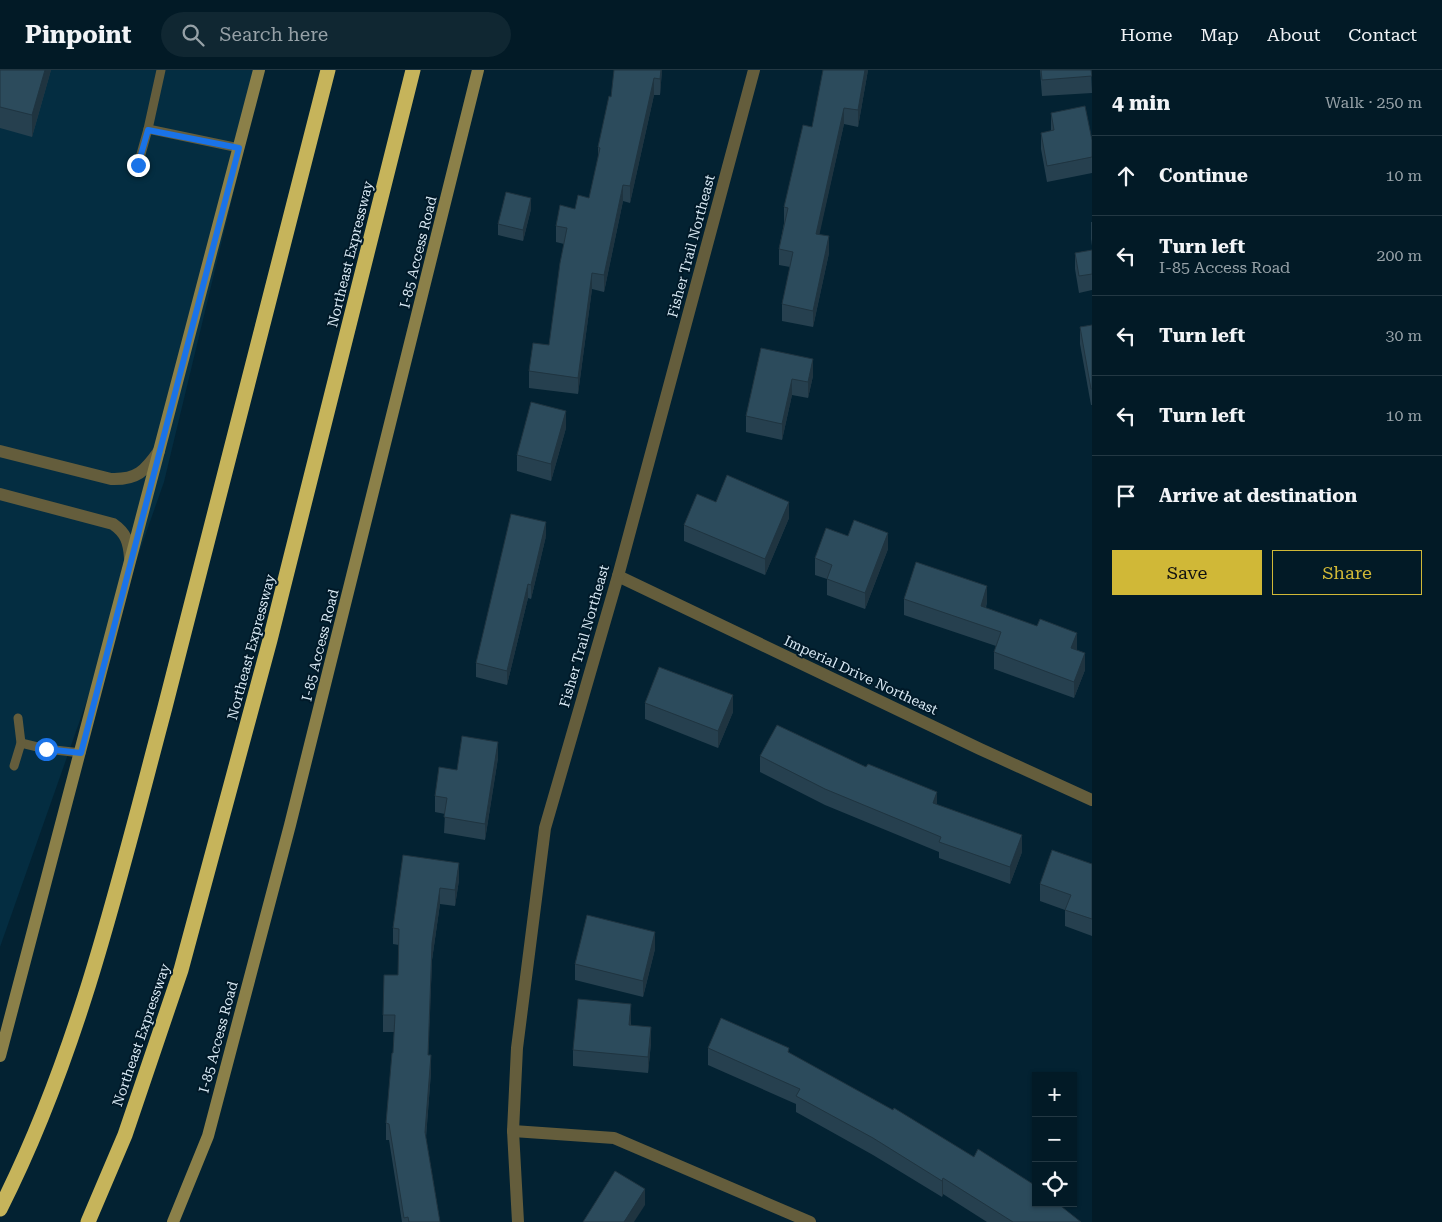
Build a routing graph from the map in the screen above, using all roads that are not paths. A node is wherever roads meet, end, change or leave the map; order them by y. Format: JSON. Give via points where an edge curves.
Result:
{"nodes":[{"id":1,"x":161,"y":70,"type":"edge"},
{"id":2,"x":259,"y":70,"type":"edge"},
{"id":3,"x":328,"y":70,"type":"edge"},
{"id":4,"x":413,"y":70,"type":"edge"},
{"id":5,"x":478,"y":70,"type":"edge"},
{"id":6,"x":754,"y":70,"type":"edge"},
{"id":7,"x":148,"y":130,"type":"junction"},
{"id":8,"x":239,"y":148,"type":"junction"},
{"id":9,"x":138,"y":165,"type":"dead end"},
{"id":10,"x":160,"y":448,"type":"junction"},
{"id":11,"x":0,"y":452,"type":"edge"},
{"id":12,"x":0,"y":494,"type":"edge"},
{"id":13,"x":131,"y":560,"type":"junction"},
{"id":14,"x":618,"y":576,"type":"junction"},
{"id":15,"x":18,"y":718,"type":"dead end"},
{"id":16,"x":21,"y":743,"type":"junction"},
{"id":17,"x":81,"y":753,"type":"junction"},
{"id":18,"x":14,"y":766,"type":"dead end"},
{"id":19,"x":1092,"y":800,"type":"edge"},
{"id":20,"x":0,"y":1056,"type":"edge"},
{"id":21,"x":513,"y":1131,"type":"junction"},
{"id":22,"x":0,"y":1209,"type":"edge"},
{"id":23,"x":88,"y":1222,"type":"edge"},
{"id":24,"x":173,"y":1222,"type":"edge"},
{"id":25,"x":518,"y":1222,"type":"edge"},
{"id":26,"x":810,"y":1222,"type":"edge"}],
"edges":[{"from":1,"to":7,"type":"lane"},
{"from":2,"to":8,"type":"main road"},
{"from":3,"to":22,"type":"highway","via":[[111,912],[57,1079]]},
{"from":4,"to":23,"type":"highway","name":"Northeast Expressway","via":[[272,630],[181,970],[125,1135]]},
{"from":5,"to":24,"type":"main road","name":"I-85 Access Road","via":[[290,825],[208,1136]]},
{"from":6,"to":14,"type":"street","name":"Fisher Trail Northeast"},
{"from":7,"to":8,"type":"lane"},
{"from":7,"to":9,"type":"lane"},
{"from":8,"to":10,"type":"main road"},
{"from":10,"to":11,"type":"street","via":[[140,473],[123,480]]},
{"from":10,"to":13,"type":"main road"},
{"from":12,"to":13,"type":"street","via":[[113,524],[125,534]]},
{"from":13,"to":17,"type":"main road"},
{"from":14,"to":19,"type":"street","name":"Imperial Drive Northeast"},
{"from":14,"to":21,"type":"street","name":"Fisher Trail Northeast","via":[[545,828],[517,1048]]},
{"from":15,"to":16,"type":"lane"},
{"from":16,"to":17,"type":"lane"},
{"from":16,"to":18,"type":"lane"},
{"from":17,"to":20,"type":"main road"},
{"from":21,"to":25,"type":"street","name":"Fisher Trail Northeast"},
{"from":21,"to":26,"type":"street","via":[[614,1138]]}]}
